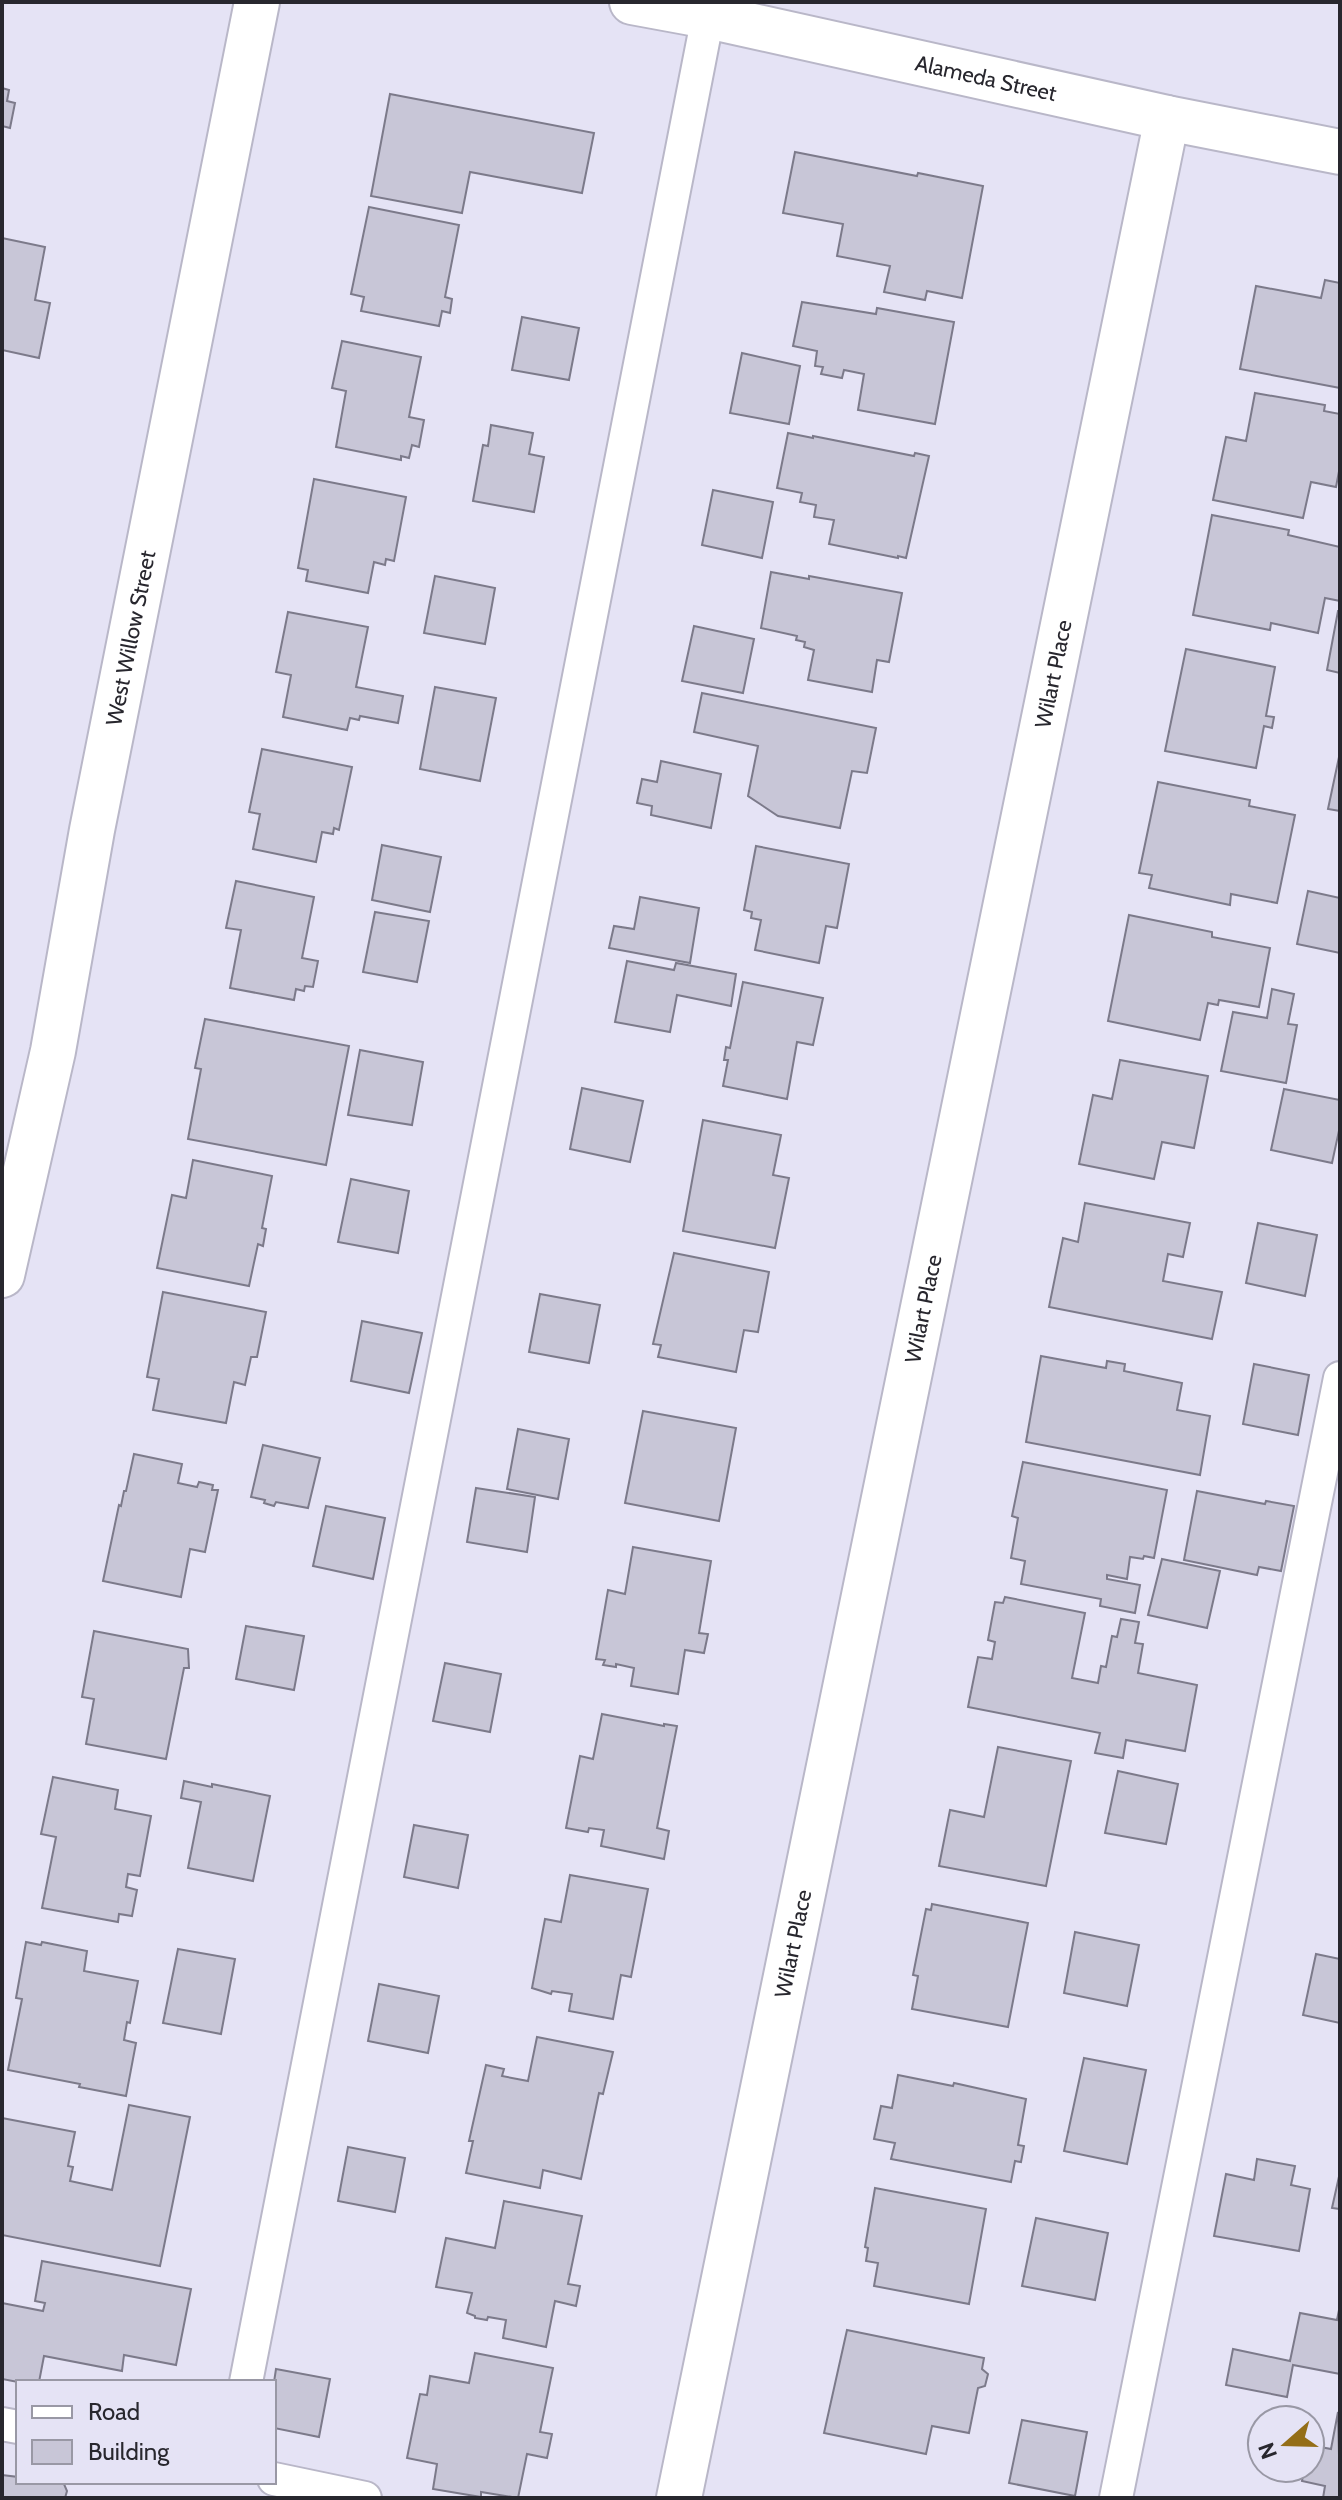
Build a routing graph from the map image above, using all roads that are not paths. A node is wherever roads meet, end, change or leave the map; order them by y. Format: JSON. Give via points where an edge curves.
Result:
{"nodes":[{"id":1,"x":257,"y":2,"type":"edge"},
{"id":2,"x":632,"y":2,"type":"edge"},
{"id":3,"x":708,"y":16,"type":"junction"},
{"id":4,"x":1167,"y":118,"type":"junction"},
{"id":5,"x":1340,"y":152,"type":"edge"},
{"id":6,"x":2,"y":1275,"type":"edge"},
{"id":7,"x":1340,"y":1378,"type":"edge"},
{"id":8,"x":246,"y":2380,"type":"edge"},
{"id":9,"x":276,"y":2479,"type":"edge"},
{"id":10,"x":365,"y":2498,"type":"edge"},
{"id":11,"x":679,"y":2498,"type":"edge"},
{"id":12,"x":1116,"y":2498,"type":"edge"}],
"edges":[{"from":1,"to":6,"type":"street","name":"West Willow Street","via":[[53,1051]]},
{"from":2,"to":3,"type":"street","name":"Alameda Street"},
{"from":3,"to":4,"type":"street","name":"Alameda Street"},
{"from":3,"to":8,"type":"lane"},
{"from":4,"to":5,"type":"street","name":"Alameda Street"},
{"from":4,"to":11,"type":"street","name":"Wilart Place"},
{"from":7,"to":12,"type":"lane"},
{"from":9,"to":10,"type":"lane"}]}
